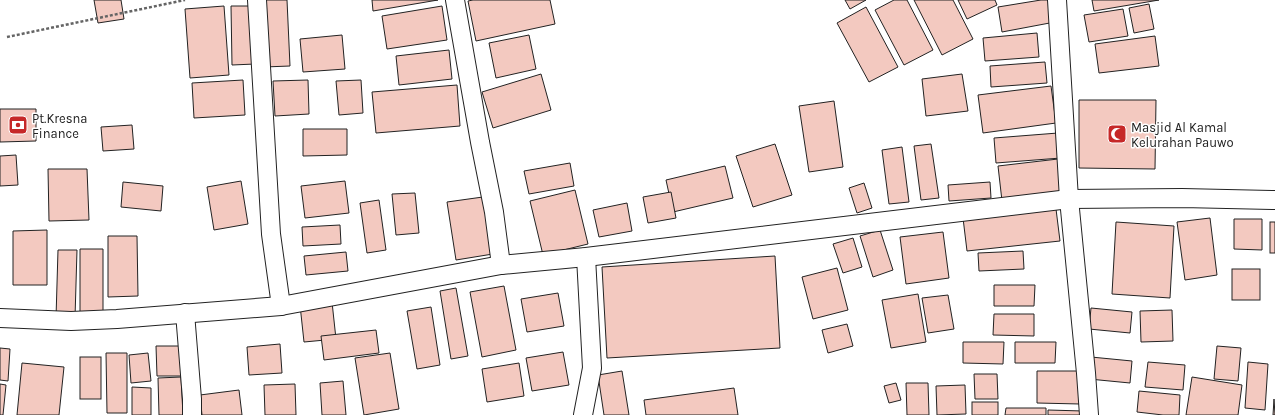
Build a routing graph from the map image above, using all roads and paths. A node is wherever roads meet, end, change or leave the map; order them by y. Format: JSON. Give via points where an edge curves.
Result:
{"nodes":[{"id":1,"x":185,"y":0,"type":"edge"},
{"id":2,"x":257,"y":0,"type":"edge"},
{"id":3,"x":455,"y":0,"type":"edge"},
{"id":4,"x":1057,"y":0,"type":"edge"},
{"id":5,"x":6,"y":37,"type":"dead end"},
{"id":6,"x":1069,"y":199,"type":"junction"},
{"id":7,"x":1275,"y":200,"type":"edge"},
{"id":8,"x":586,"y":257,"type":"junction"},
{"id":9,"x":501,"y":265,"type":"junction"},
{"id":10,"x":281,"y":306,"type":"junction"},
{"id":11,"x":185,"y":313,"type":"junction"},
{"id":12,"x":0,"y":318,"type":"edge"},
{"id":13,"x":192,"y":415,"type":"edge"},
{"id":14,"x":583,"y":415,"type":"edge"},
{"id":15,"x":1088,"y":415,"type":"edge"}],
"edges":[{"from":1,"to":5,"type":"path"},
{"from":2,"to":10,"type":"street","via":[[271,234]]},
{"from":3,"to":9,"type":"street","via":[[494,212]]},
{"from":4,"to":6,"type":"street"},
{"from":6,"to":7,"type":"street"},
{"from":6,"to":8,"type":"street"},
{"from":6,"to":15,"type":"street"},
{"from":8,"to":9,"type":"street"},
{"from":8,"to":14,"type":"street","via":[[592,368]]},
{"from":9,"to":10,"type":"street"},
{"from":10,"to":11,"type":"street"},
{"from":11,"to":12,"type":"street","via":[[71,321]]},
{"from":11,"to":13,"type":"street"}]}
